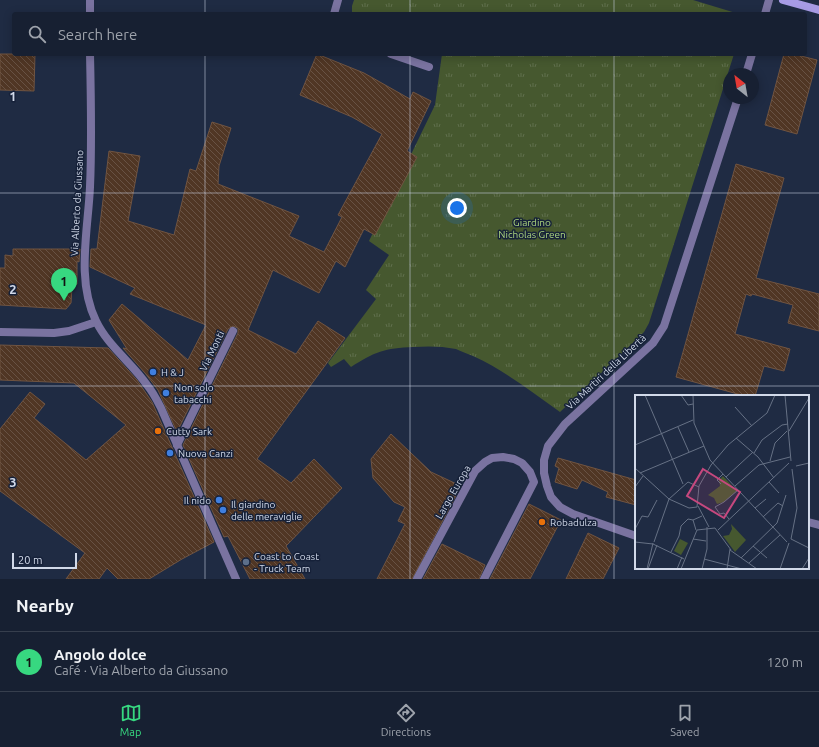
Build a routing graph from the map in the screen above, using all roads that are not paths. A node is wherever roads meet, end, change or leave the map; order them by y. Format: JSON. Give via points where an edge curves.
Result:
{"nodes":[{"id":1,"x":90,"y":0,"type":"edge"},
{"id":2,"x":338,"y":0,"type":"edge"},
{"id":3,"x":769,"y":0,"type":"edge"},
{"id":4,"x":783,"y":0,"type":"edge"},
{"id":5,"x":819,"y":10,"type":"edge"},
{"id":6,"x":90,"y":12,"type":"edge"},
{"id":7,"x":335,"y":12,"type":"edge"},
{"id":8,"x":766,"y":12,"type":"edge"},
{"id":9,"x":90,"y":56,"type":"edge"},
{"id":10,"x":397,"y":56,"type":"edge"},
{"id":11,"x":751,"y":56,"type":"edge"},
{"id":12,"x":429,"y":67,"type":"dead end"},
{"id":13,"x":748,"y":68,"type":"edge"},
{"id":14,"x":736,"y":104,"type":"edge"},
{"id":15,"x":96,"y":322,"type":"junction"},
{"id":16,"x":233,"y":331,"type":"dead end"},
{"id":17,"x":0,"y":332,"type":"edge"},
{"id":18,"x":177,"y":445,"type":"junction"},
{"id":19,"x":809,"y":522,"type":"edge"},
{"id":20,"x":819,"y":525,"type":"edge"},
{"id":21,"x":635,"y":536,"type":"edge"},
{"id":22,"x":236,"y":579,"type":"edge"},
{"id":23,"x":417,"y":579,"type":"edge"},
{"id":24,"x":484,"y":579,"type":"edge"}],
"edges":[{"from":1,"to":6,"type":"street"},
{"from":2,"to":7,"type":"street"},
{"from":3,"to":8,"type":"street"},
{"from":4,"to":5,"type":"street"},
{"from":9,"to":15,"type":"street","name":"Via Alberto da Giussano","via":[[90,187],[85,283]]},
{"from":10,"to":12,"type":"street"},
{"from":11,"to":13,"type":"street"},
{"from":14,"to":21,"type":"street","name":"Via Martiri della Libertà","via":[[664,326],[653,343],[565,424],[548,446],[544,460],[547,486],[551,497],[560,507]]},
{"from":15,"to":17,"type":"street","via":[[54,333]]},
{"from":15,"to":18,"type":"street","name":"Via Alberto da Giussano","via":[[147,384]]},
{"from":16,"to":18,"type":"street","name":"Via Monti"},
{"from":18,"to":22,"type":"street","name":"Via Alberto da Giussano"},
{"from":19,"to":20,"type":"street"},
{"from":23,"to":24,"type":"street","name":"Largo Europa","via":[[475,471],[492,458],[514,459],[530,472],[534,482]]}]}
